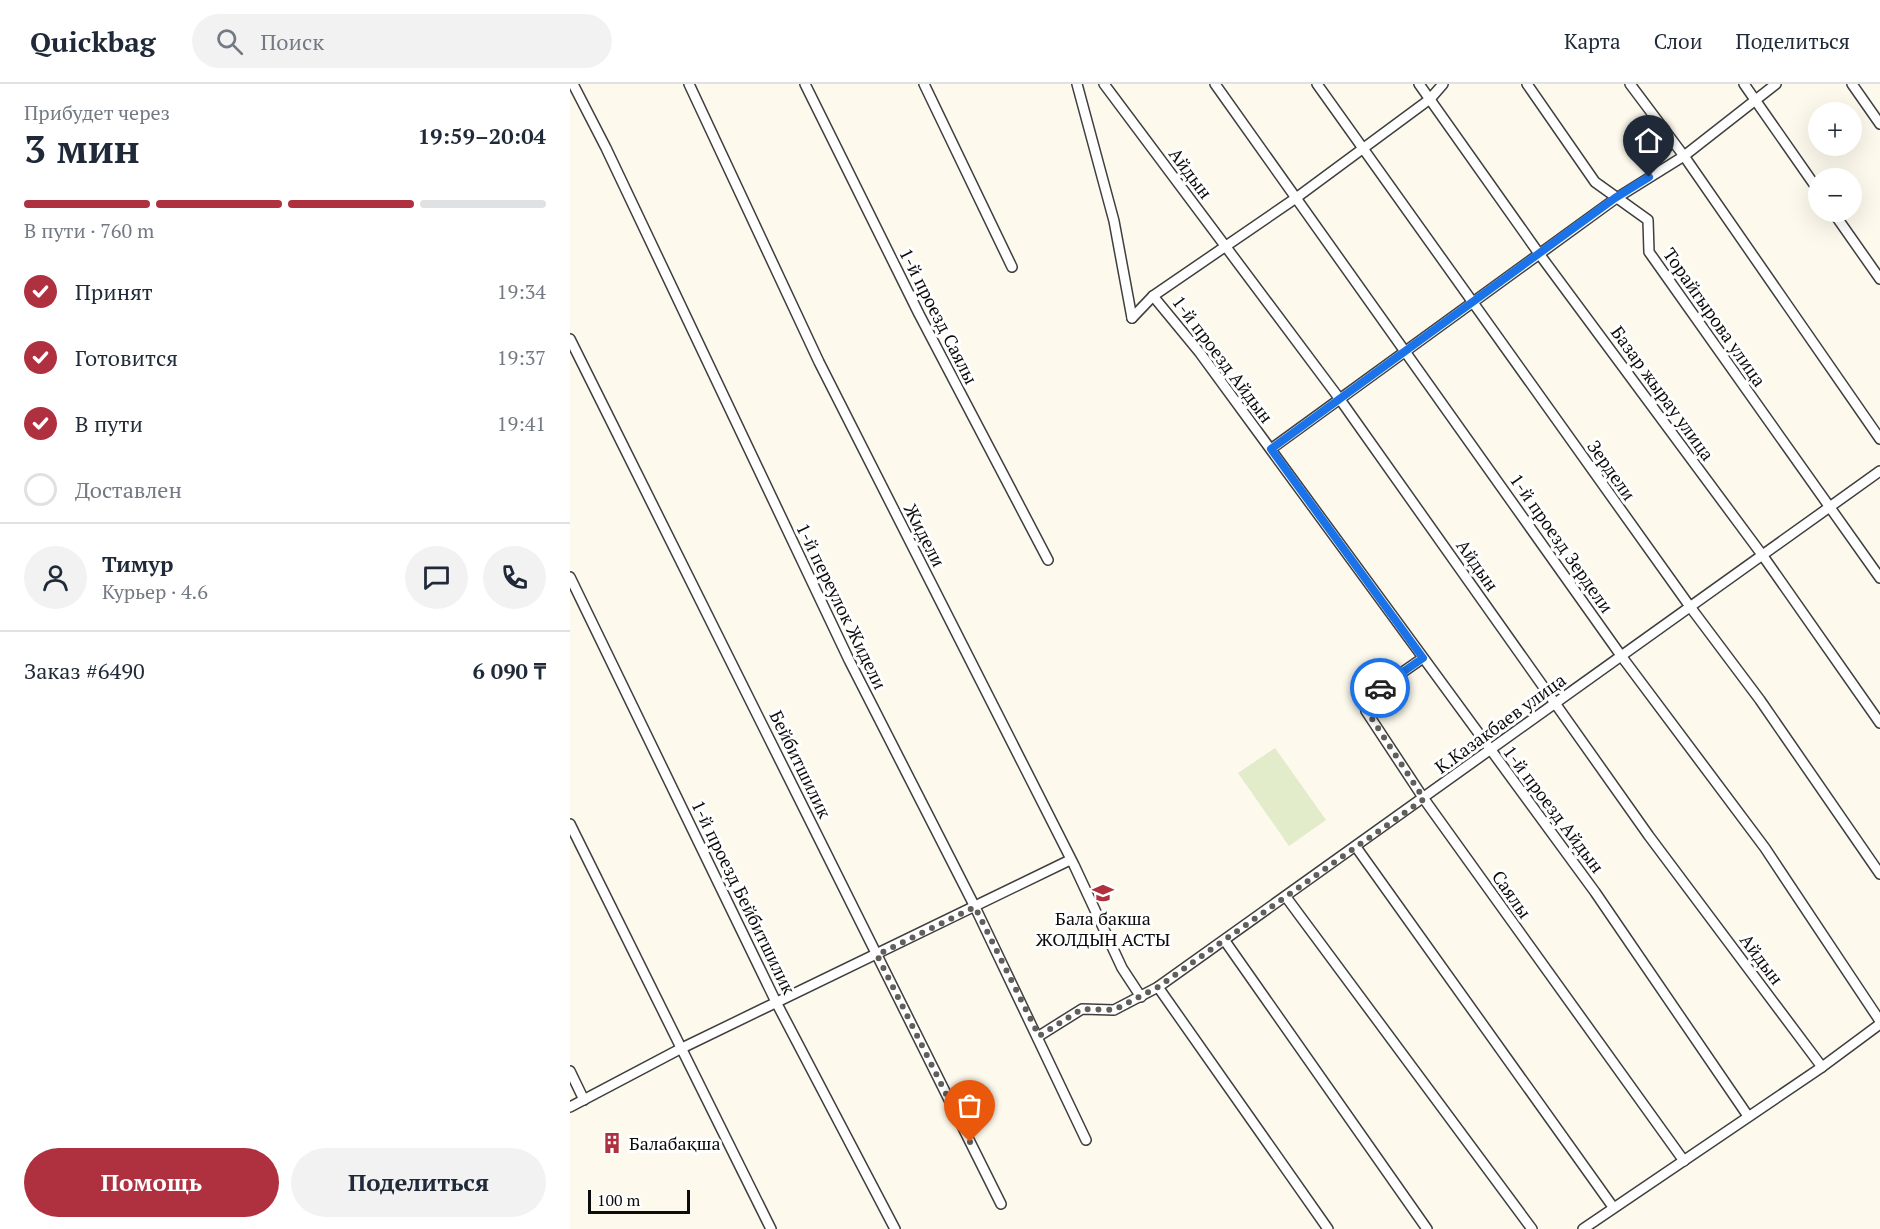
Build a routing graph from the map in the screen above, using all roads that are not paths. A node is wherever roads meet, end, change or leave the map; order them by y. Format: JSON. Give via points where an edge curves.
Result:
{"nodes":[{"id":1,"x":573,"y":84,"type":"edge"},
{"id":2,"x":689,"y":84,"type":"edge"},
{"id":3,"x":805,"y":84,"type":"edge"},
{"id":4,"x":924,"y":84,"type":"edge"},
{"id":5,"x":1077,"y":84,"type":"edge"},
{"id":6,"x":1104,"y":84,"type":"edge"},
{"id":7,"x":1215,"y":84,"type":"edge"},
{"id":8,"x":1317,"y":84,"type":"edge"},
{"id":9,"x":1419,"y":84,"type":"edge"},
{"id":10,"x":1443,"y":84,"type":"edge"},
{"id":11,"x":1527,"y":84,"type":"edge"},
{"id":12,"x":1630,"y":84,"type":"edge"},
{"id":13,"x":1744,"y":84,"type":"edge"},
{"id":14,"x":1776,"y":84,"type":"edge"},
{"id":15,"x":1852,"y":84,"type":"edge"},
{"id":16,"x":1430,"y":99,"type":"junction"},
{"id":17,"x":1755,"y":100,"type":"junction"},
{"id":18,"x":1880,"y":124,"type":"edge"},
{"id":19,"x":1362,"y":147,"type":"junction"},
{"id":20,"x":1684,"y":156,"type":"junction"},
{"id":21,"x":1808,"y":176,"type":"edge"},
{"id":22,"x":1296,"y":198,"type":"junction"},
{"id":23,"x":1615,"y":198,"type":"junction"},
{"id":24,"x":1840,"y":222,"type":"edge"},
{"id":25,"x":1225,"y":247,"type":"junction"},
{"id":26,"x":1540,"y":255,"type":"junction"},
{"id":27,"x":1012,"y":267,"type":"dead end"},
{"id":28,"x":1880,"y":279,"type":"edge"},
{"id":29,"x":1153,"y":296,"type":"junction"},
{"id":30,"x":1473,"y":302,"type":"junction"},
{"id":31,"x":570,"y":339,"type":"edge"},
{"id":32,"x":1406,"y":351,"type":"junction"},
{"id":33,"x":1340,"y":398,"type":"junction"},
{"id":34,"x":1880,"y":439,"type":"edge"},
{"id":35,"x":1271,"y":449,"type":"junction"},
{"id":36,"x":1880,"y":471,"type":"edge"},
{"id":37,"x":1830,"y":508,"type":"junction"},
{"id":38,"x":1763,"y":556,"type":"junction"},
{"id":39,"x":1048,"y":560,"type":"dead end"},
{"id":40,"x":570,"y":577,"type":"edge"},
{"id":41,"x":1880,"y":578,"type":"edge"},
{"id":42,"x":1691,"y":608,"type":"junction"},
{"id":43,"x":1622,"y":657,"type":"junction"},
{"id":44,"x":1423,"y":658,"type":"junction"},
{"id":45,"x":1555,"y":702,"type":"junction"},
{"id":46,"x":1880,"y":723,"type":"edge"},
{"id":47,"x":1490,"y":751,"type":"junction"},
{"id":48,"x":1424,"y":799,"type":"junction"},
{"id":49,"x":570,"y":824,"type":"edge"},
{"id":50,"x":1356,"y":847,"type":"junction"},
{"id":51,"x":1070,"y":860,"type":"junction"},
{"id":52,"x":1880,"y":874,"type":"edge"},
{"id":53,"x":1286,"y":897,"type":"junction"},
{"id":54,"x":975,"y":907,"type":"junction"},
{"id":55,"x":1225,"y":941,"type":"junction"},
{"id":56,"x":877,"y":955,"type":"junction"},
{"id":57,"x":1158,"y":987,"type":"junction"},
{"id":58,"x":1141,"y":997,"type":"junction"},
{"id":59,"x":776,"y":1002,"type":"junction"},
{"id":60,"x":1880,"y":1022,"type":"edge"},
{"id":61,"x":1039,"y":1036,"type":"junction"},
{"id":62,"x":680,"y":1049,"type":"junction"},
{"id":63,"x":1822,"y":1067,"type":"junction"},
{"id":64,"x":570,"y":1071,"type":"edge"},
{"id":65,"x":584,"y":1100,"type":"junction"},
{"id":66,"x":570,"y":1107,"type":"edge"},
{"id":67,"x":1748,"y":1116,"type":"junction"},
{"id":68,"x":1086,"y":1140,"type":"dead end"},
{"id":69,"x":1684,"y":1161,"type":"junction"},
{"id":70,"x":1001,"y":1204,"type":"dead end"},
{"id":71,"x":1613,"y":1207,"type":"junction"},
{"id":72,"x":771,"y":1229,"type":"edge"},
{"id":73,"x":895,"y":1229,"type":"edge"},
{"id":74,"x":1328,"y":1229,"type":"edge"},
{"id":75,"x":1427,"y":1229,"type":"edge"},
{"id":76,"x":1532,"y":1229,"type":"edge"},
{"id":77,"x":1583,"y":1229,"type":"edge"}],
"edges":[{"from":1,"to":54,"type":"street","name":"1-й переулок Жидели","via":[[849,660]]},
{"from":2,"to":51,"type":"street","name":"Жидели","via":[[819,362]]},
{"from":3,"to":39,"type":"street","name":"1-й проезд Саялы","via":[[924,325]]},
{"from":4,"to":27,"type":"street"},
{"from":5,"to":29,"type":"street","via":[[1114,220],[1132,318]]},
{"from":6,"to":25,"type":"street","name":"Айдын"},
{"from":7,"to":22,"type":"street","name":"1-й проезд Зердели"},
{"from":8,"to":19,"type":"street","name":"Зердели"},
{"from":9,"to":16,"type":"street","name":"Базар жырау улица"},
{"from":10,"to":16,"type":"street"},
{"from":11,"to":23,"type":"street","name":"Торайгырова улица","via":[[1595,182]]},
{"from":12,"to":20,"type":"street"},
{"from":13,"to":17,"type":"street"},
{"from":14,"to":17,"type":"street"},
{"from":15,"to":18,"type":"street"},
{"from":16,"to":19,"type":"street"},
{"from":16,"to":26,"type":"street","name":"Базар жырау улица"},
{"from":17,"to":20,"type":"street"},
{"from":17,"to":21,"type":"street"},
{"from":19,"to":22,"type":"street"},
{"from":19,"to":30,"type":"street","name":"Зердели"},
{"from":20,"to":23,"type":"street"},
{"from":20,"to":34,"type":"street"},
{"from":22,"to":25,"type":"street"},
{"from":22,"to":32,"type":"street","name":"1-й проезд Зердели"},
{"from":23,"to":26,"type":"street"},
{"from":23,"to":37,"type":"street","name":"Торайгырова улица","via":[[1648,220],[1649,252]]},
{"from":24,"to":28,"type":"street"},
{"from":25,"to":29,"type":"street"},
{"from":25,"to":33,"type":"street","name":"Айдын"},
{"from":26,"to":30,"type":"street"},
{"from":26,"to":38,"type":"street","name":"Базар жырау улица"},
{"from":29,"to":35,"type":"street","name":"1-й проезд Айдын"},
{"from":30,"to":32,"type":"street"},
{"from":30,"to":42,"type":"street","name":"Зердели"},
{"from":31,"to":56,"type":"street","name":"Бейбитшилик"},
{"from":32,"to":33,"type":"street"},
{"from":32,"to":43,"type":"street","name":"1-й проезд Зердели"},
{"from":33,"to":35,"type":"street"},
{"from":33,"to":45,"type":"street","name":"Айдын"},
{"from":35,"to":44,"type":"street","name":"1-й проезд Айдын"},
{"from":36,"to":37,"type":"street","name":"К.Казакбаев улица"},
{"from":37,"to":38,"type":"street","name":"К.Казакбаев улица"},
{"from":37,"to":41,"type":"street","name":"Торайгырова улица"},
{"from":38,"to":42,"type":"street","name":"К.Казакбаев улица"},
{"from":38,"to":46,"type":"street","name":"Базар жырау улица"},
{"from":40,"to":59,"type":"street","name":"1-й проезд Бейбитшилик"},
{"from":42,"to":43,"type":"street","name":"К.Казакбаев улица"},
{"from":42,"to":52,"type":"street","name":"Зердели","via":[[1767,709]]},
{"from":43,"to":45,"type":"street","name":"К.Казакбаев улица"},
{"from":43,"to":60,"type":"street","name":"1-й проезд Зердели","via":[[1765,848]]},
{"from":44,"to":47,"type":"street","name":"1-й проезд Айдын"},
{"from":44,"to":48,"type":"street","name":"Саялы","via":[[1364,699],[1363,705]]},
{"from":45,"to":47,"type":"street","name":"К.Казакбаев улица"},
{"from":45,"to":63,"type":"street","name":"Айдын","via":[[1649,836]]},
{"from":47,"to":48,"type":"street","name":"К.Казакбаев улица"},
{"from":47,"to":67,"type":"street","name":"1-й проезд Айдын","via":[[1595,892]]},
{"from":48,"to":50,"type":"street","name":"К.Казакбаев улица"},
{"from":48,"to":69,"type":"street","name":"Саялы"},
{"from":49,"to":62,"type":"street"},
{"from":50,"to":53,"type":"street","name":"К.Казакбаев улица"},
{"from":50,"to":71,"type":"street"},
{"from":51,"to":54,"type":"street"},
{"from":51,"to":58,"type":"street","name":"Жидели","via":[[1122,968]]},
{"from":53,"to":55,"type":"street","name":"К.Казакбаев улица"},
{"from":53,"to":76,"type":"street"},
{"from":54,"to":56,"type":"street"},
{"from":54,"to":61,"type":"street","name":"1-й переулок Жидели"},
{"from":55,"to":57,"type":"street","name":"К.Казакбаев улица"},
{"from":55,"to":75,"type":"street"},
{"from":56,"to":59,"type":"street"},
{"from":56,"to":70,"type":"street","name":"Бейбитшилик"},
{"from":57,"to":58,"type":"street","name":"К.Казакбаев улица"},
{"from":57,"to":74,"type":"street"},
{"from":58,"to":61,"type":"street","name":"К.Казакбаев улица","via":[[1114,1010],[1082,1009]]},
{"from":59,"to":62,"type":"street"},
{"from":59,"to":73,"type":"street","name":"1-й проезд Бейбитшилик"},
{"from":60,"to":63,"type":"street"},
{"from":61,"to":68,"type":"street","name":"1-й переулок Жидели"},
{"from":62,"to":65,"type":"street"},
{"from":62,"to":72,"type":"street"},
{"from":63,"to":67,"type":"street"},
{"from":64,"to":65,"type":"street"},
{"from":65,"to":66,"type":"street"},
{"from":67,"to":69,"type":"street"},
{"from":69,"to":71,"type":"street"},
{"from":71,"to":77,"type":"street"}]}
